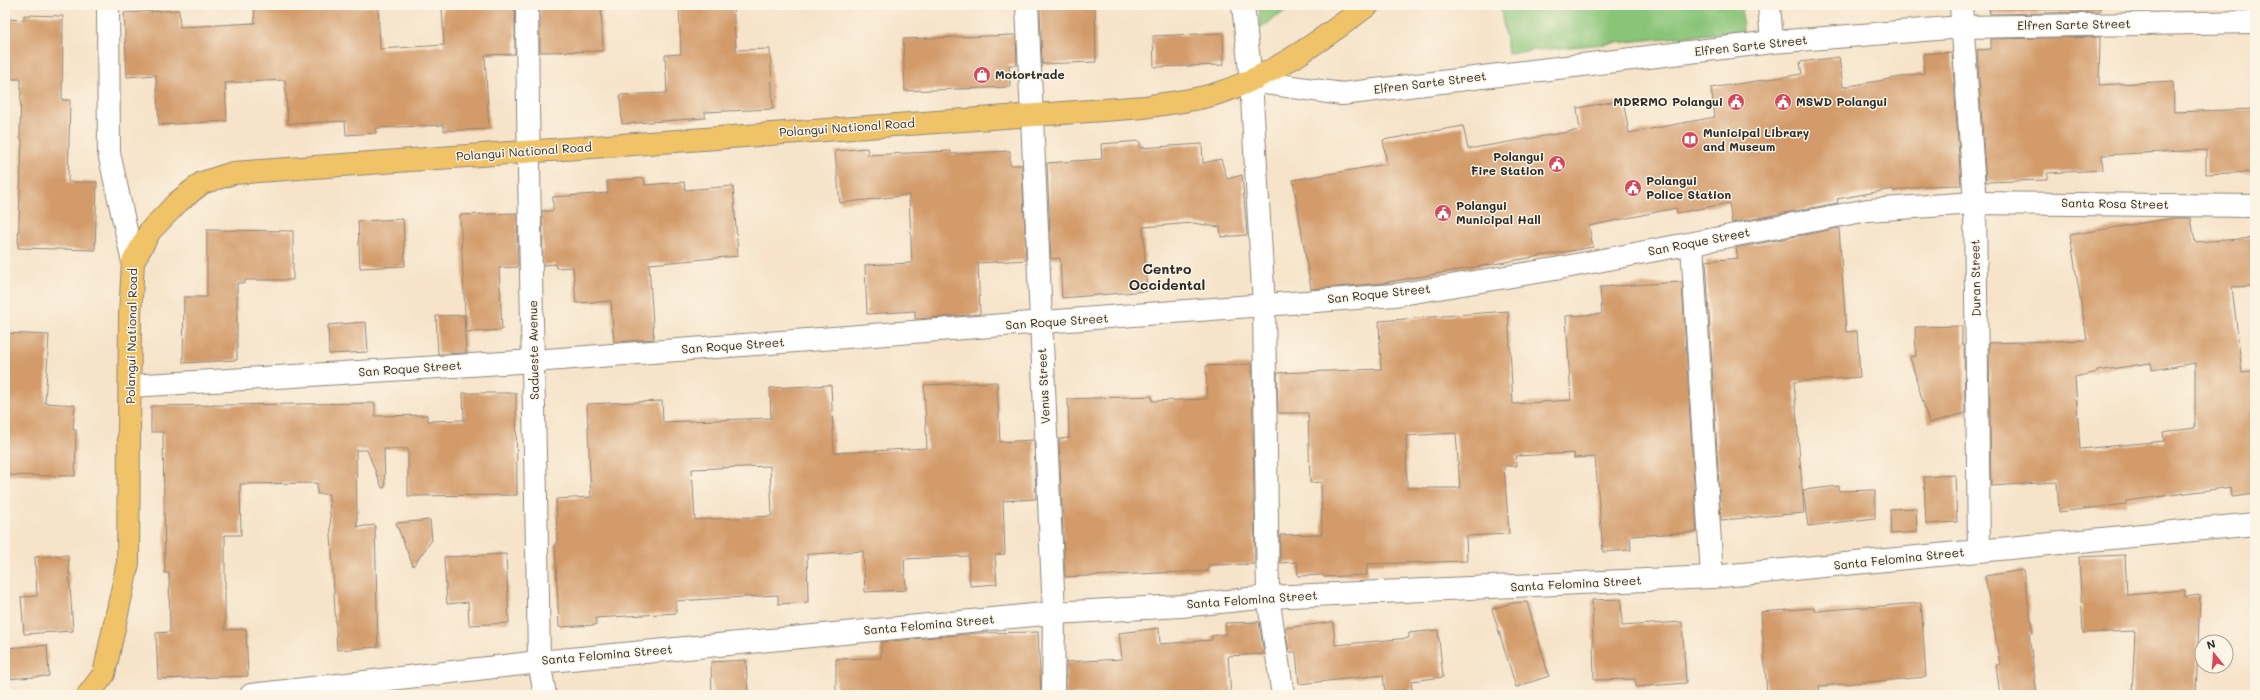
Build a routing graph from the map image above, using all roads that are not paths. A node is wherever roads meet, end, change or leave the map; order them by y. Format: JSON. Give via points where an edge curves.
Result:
{"nodes":[{"id":1,"x":108,"y":5,"type":"edge"},
{"id":2,"x":527,"y":5,"type":"edge"},
{"id":3,"x":1028,"y":5,"type":"edge"},
{"id":4,"x":1243,"y":5,"type":"edge"},
{"id":5,"x":1368,"y":5,"type":"edge"},
{"id":6,"x":1769,"y":5,"type":"edge"},
{"id":7,"x":1961,"y":5,"type":"edge"},
{"id":8,"x":2255,"y":22,"type":"edge"},
{"id":9,"x":1962,"y":27,"type":"junction"},
{"id":10,"x":1772,"y":42,"type":"junction"},
{"id":11,"x":1251,"y":80,"type":"junction"},
{"id":12,"x":1032,"y":116,"type":"junction"},
{"id":13,"x":528,"y":151,"type":"junction"},
{"id":14,"x":1975,"y":203,"type":"junction"},
{"id":15,"x":2255,"y":206,"type":"edge"},
{"id":16,"x":1692,"y":244,"type":"junction"},
{"id":17,"x":133,"y":262,"type":"junction"},
{"id":18,"x":1264,"y":306,"type":"junction"},
{"id":19,"x":1041,"y":323,"type":"junction"},
{"id":20,"x":534,"y":361,"type":"junction"},
{"id":21,"x":131,"y":386,"type":"junction"},
{"id":22,"x":2255,"y":524,"type":"edge"},
{"id":23,"x":1979,"y":551,"type":"junction"},
{"id":24,"x":1712,"y":578,"type":"junction"},
{"id":25,"x":1268,"y":598,"type":"junction"},
{"id":26,"x":1054,"y":613,"type":"junction"},
{"id":27,"x":539,"y":662,"type":"junction"},
{"id":28,"x":88,"y":695,"type":"edge"},
{"id":29,"x":251,"y":695,"type":"edge"},
{"id":30,"x":545,"y":695,"type":"edge"},
{"id":31,"x":1054,"y":695,"type":"edge"},
{"id":32,"x":1283,"y":695,"type":"edge"}],
"edges":[{"from":1,"to":17,"type":"street","via":[[109,153]]},
{"from":2,"to":13,"type":"street","name":"Sadueste Avenue"},
{"from":3,"to":12,"type":"street","name":"Venus Street"},
{"from":4,"to":11,"type":"street"},
{"from":5,"to":11,"type":"main road","name":"Polangui National Road","via":[[1338,28]]},
{"from":6,"to":10,"type":"street"},
{"from":7,"to":9,"type":"street","name":"Duran Street"},
{"from":8,"to":9,"type":"street","name":"Elfren Sarte Street"},
{"from":9,"to":10,"type":"street","name":"Elfren Sarte Street"},
{"from":9,"to":14,"type":"street","name":"Duran Street"},
{"from":10,"to":11,"type":"street","name":"Elfren Sarte Street","via":[[1342,94]]},
{"from":11,"to":12,"type":"main road","name":"Polangui National Road","via":[[1212,95],[1145,107]]},
{"from":11,"to":18,"type":"street"},
{"from":12,"to":13,"type":"main road","name":"Polangui National Road"},
{"from":12,"to":19,"type":"street","name":"Venus Street"},
{"from":13,"to":17,"type":"main road","name":"Polangui National Road","via":[[233,173],[202,183],[178,202],[150,231]]},
{"from":13,"to":20,"type":"street","name":"Sadueste Avenue"},
{"from":14,"to":15,"type":"street","name":"Santa Rosa Street"},
{"from":14,"to":16,"type":"street","name":"San Roque Street","via":[[1868,210]]},
{"from":14,"to":23,"type":"street","name":"Duran Street"},
{"from":16,"to":18,"type":"street","name":"San Roque Street","via":[[1556,269],[1395,294]]},
{"from":16,"to":24,"type":"street"},
{"from":17,"to":21,"type":"main road","name":"Polangui National Road","via":[[130,314]]},
{"from":18,"to":19,"type":"street","name":"San Roque Street"},
{"from":18,"to":25,"type":"street"},
{"from":19,"to":20,"type":"street","name":"San Roque Street"},
{"from":19,"to":26,"type":"street","name":"Venus Street"},
{"from":20,"to":21,"type":"street","name":"San Roque Street"},
{"from":20,"to":27,"type":"street","name":"Sadueste Avenue"},
{"from":21,"to":28,"type":"main road","name":"Polangui National Road","via":[[128,563],[104,674]]},
{"from":22,"to":23,"type":"street","name":"Santa Felomina Street"},
{"from":23,"to":24,"type":"street","name":"Santa Felomina Street"},
{"from":24,"to":25,"type":"street","name":"Santa Felomina Street"},
{"from":25,"to":26,"type":"street","name":"Santa Felomina Street"},
{"from":25,"to":32,"type":"street"},
{"from":26,"to":27,"type":"street","name":"Santa Felomina Street"},
{"from":26,"to":31,"type":"street","name":"Venus Street"},
{"from":27,"to":29,"type":"street","name":"Santa Felomina Street"},
{"from":27,"to":30,"type":"street","name":"Sadueste Avenue"}]}
